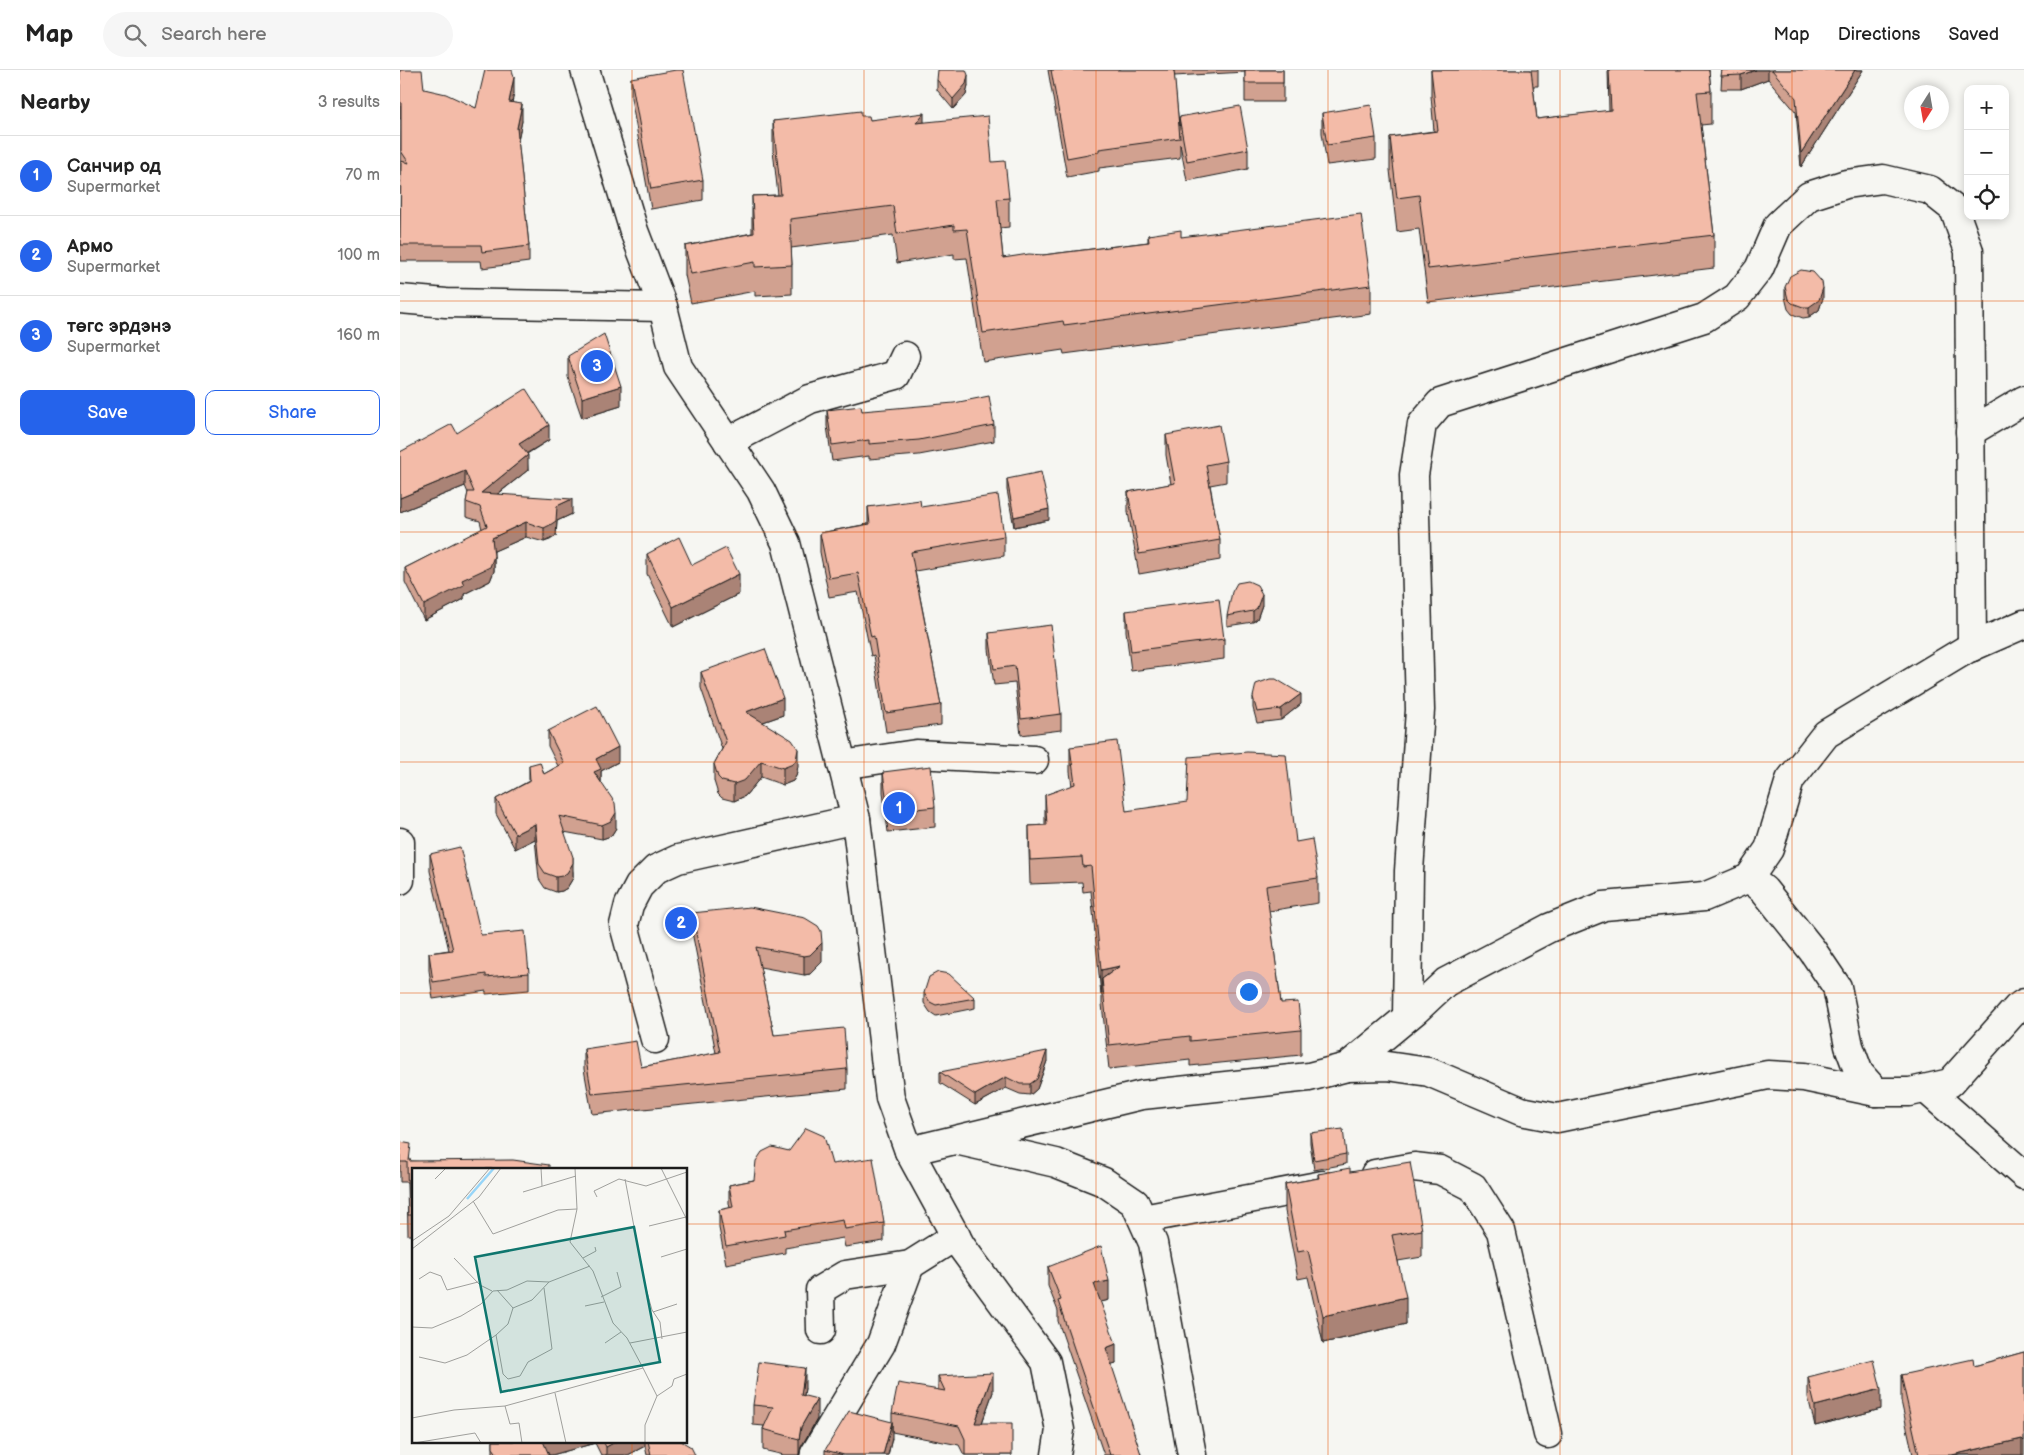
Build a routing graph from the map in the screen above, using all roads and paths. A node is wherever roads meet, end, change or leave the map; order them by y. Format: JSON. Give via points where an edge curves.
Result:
{"nodes":[{"id":1,"x":585,"y":70,"type":"edge"},
{"id":2,"x":400,"y":299,"type":"edge"},
{"id":3,"x":663,"y":307,"type":"junction"},
{"id":4,"x":905,"y":356,"type":"dead end"},
{"id":5,"x":2024,"y":400,"type":"edge"},
{"id":6,"x":1970,"y":432,"type":"junction"},
{"id":7,"x":728,"y":442,"type":"junction"},
{"id":8,"x":2024,"y":624,"type":"edge"},
{"id":9,"x":1972,"y":646,"type":"junction"},
{"id":10,"x":1034,"y":760,"type":"dead end"},
{"id":11,"x":842,"y":765,"type":"junction"},
{"id":12,"x":856,"y":819,"type":"junction"},
{"id":13,"x":400,"y":842,"type":"edge"},
{"id":14,"x":1750,"y":878,"type":"junction"},
{"id":15,"x":400,"y":880,"type":"edge"},
{"id":16,"x":2024,"y":1003,"type":"edge"},
{"id":17,"x":1407,"y":1017,"type":"junction"},
{"id":18,"x":655,"y":1039,"type":"dead end"},
{"id":19,"x":1347,"y":1067,"type":"junction"},
{"id":20,"x":1926,"y":1089,"type":"junction"},
{"id":21,"x":1876,"y":1092,"type":"junction"},
{"id":22,"x":953,"y":1139,"type":"junction"},
{"id":23,"x":909,"y":1151,"type":"junction"},
{"id":24,"x":2024,"y":1175,"type":"edge"},
{"id":25,"x":1142,"y":1219,"type":"junction"},
{"id":26,"x":956,"y":1236,"type":"junction"},
{"id":27,"x":910,"y":1265,"type":"junction"},
{"id":28,"x":821,"y":1330,"type":"dead end"},
{"id":29,"x":1548,"y":1434,"type":"dead end"},
{"id":30,"x":814,"y":1455,"type":"edge"},
{"id":31,"x":1056,"y":1455,"type":"edge"},
{"id":32,"x":1192,"y":1455,"type":"edge"}],
"edges":[{"from":1,"to":3,"type":"street","via":[[634,231]]},
{"from":2,"to":3,"type":"street","via":[[446,303]]},
{"from":3,"to":7,"type":"street","via":[[678,367]]},
{"from":4,"to":7,"type":"street","via":[[896,375],[810,399]]},
{"from":5,"to":6,"type":"street"},
{"from":6,"to":9,"type":"street"},
{"from":6,"to":17,"type":"street","via":[[1969,251],[1954,209],[1930,190],[1883,179],[1846,184],[1809,196],[1778,226],[1759,269],[1737,297],[1704,318],[1440,403],[1422,424],[1414,475],[1420,710],[1409,871]]},
{"from":7,"to":11,"type":"street","via":[[761,491],[786,543]]},
{"from":8,"to":9,"type":"street"},
{"from":9,"to":14,"type":"street","via":[[1826,734],[1790,780],[1769,849]]},
{"from":10,"to":11,"type":"street","via":[[916,754]]},
{"from":11,"to":12,"type":"street"},
{"from":12,"to":18,"type":"street","via":[[678,859],[656,869],[639,886],[628,905],[624,925]]},
{"from":12,"to":23,"type":"street","via":[[890,1098]]},
{"from":13,"to":15,"type":"street"},
{"from":14,"to":17,"type":"street","via":[[1704,898],[1604,906],[1549,928],[1446,982]]},
{"from":14,"to":21,"type":"street","via":[[1764,890],[1812,950],[1837,987],[1849,1046],[1859,1073]]},
{"from":16,"to":20,"type":"street","via":[[1950,1083]]},
{"from":17,"to":19,"type":"street"},
{"from":19,"to":21,"type":"street","via":[[1387,1066],[1429,1072],[1521,1111],[1557,1118],[1768,1076],[1804,1077]]},
{"from":19,"to":22,"type":"street","via":[[1309,1077],[1142,1095]]},
{"from":20,"to":21,"type":"street"},
{"from":20,"to":24,"type":"street"},
{"from":22,"to":23,"type":"street"},
{"from":22,"to":25,"type":"street","via":[[1056,1163],[1104,1182],[1135,1203]]},
{"from":23,"to":26,"type":"street"},
{"from":25,"to":29,"type":"street","via":[[1414,1167],[1440,1170],[1473,1187],[1501,1231]]},
{"from":25,"to":32,"type":"street","via":[[1153,1243]]},
{"from":26,"to":27,"type":"street"},
{"from":26,"to":31,"type":"street","via":[[1046,1362],[1060,1430]]},
{"from":27,"to":28,"type":"street","via":[[846,1275],[820,1290]]},
{"from":27,"to":30,"type":"street","via":[[881,1344]]}]}
